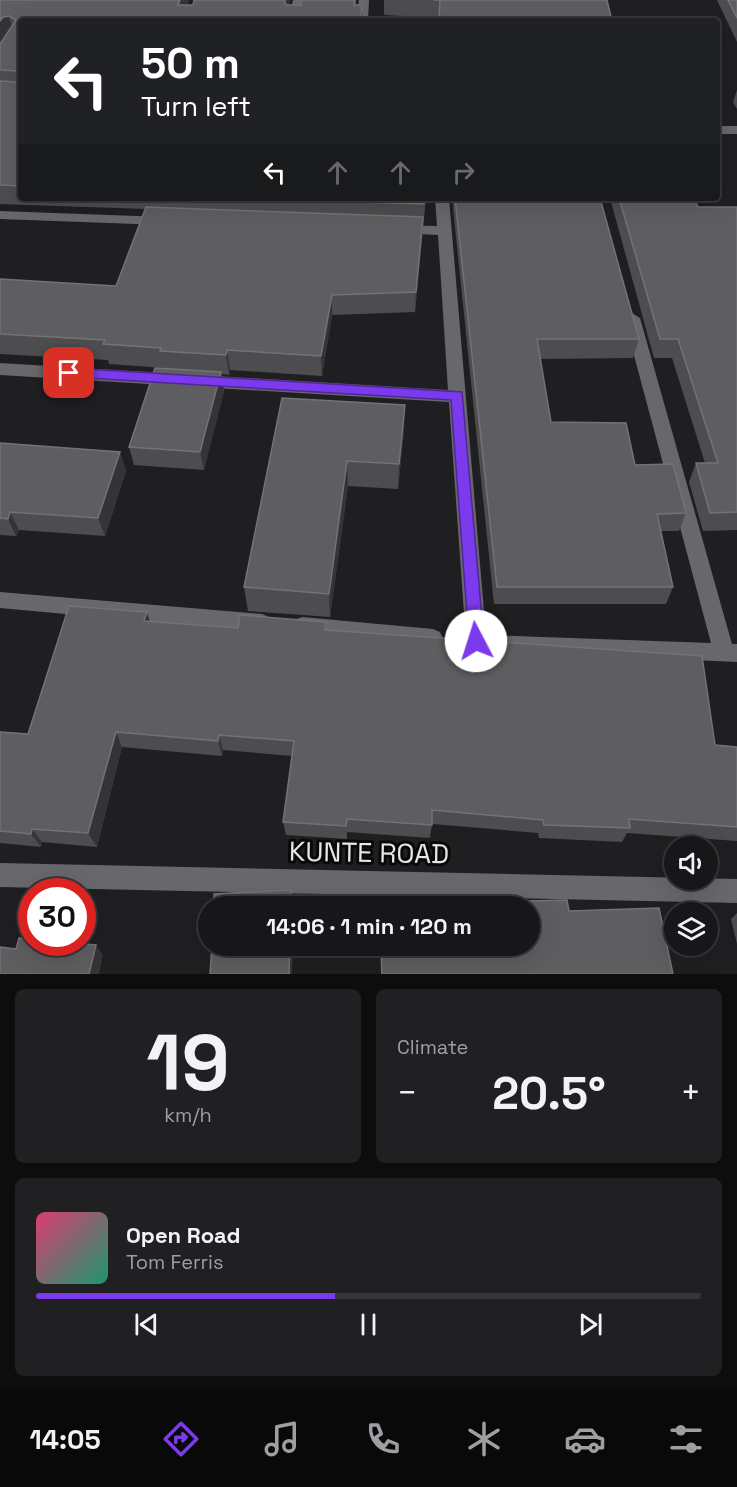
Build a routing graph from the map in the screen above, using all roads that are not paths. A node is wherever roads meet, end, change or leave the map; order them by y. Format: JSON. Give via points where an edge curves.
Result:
{"nodes":[{"id":1,"x":298,"y":0,"type":"edge"},
{"id":2,"x":364,"y":0,"type":"edge"},
{"id":3,"x":295,"y":18,"type":"edge"},
{"id":4,"x":362,"y":18,"type":"edge"},
{"id":5,"x":442,"y":201,"type":"edge"},
{"id":6,"x":0,"y":215,"type":"edge"},
{"id":7,"x":176,"y":221,"type":"edge"},
{"id":8,"x":386,"y":229,"type":"edge"},
{"id":9,"x":445,"y":231,"type":"junction"},
{"id":10,"x":627,"y":300,"type":"edge"},
{"id":11,"x":0,"y":369,"type":"edge"},
{"id":12,"x":457,"y":396,"type":"junction"},
{"id":13,"x":0,"y":600,"type":"edge"},
{"id":14,"x":476,"y":641,"type":"junction"},
{"id":15,"x":730,"y":652,"type":"edge"},
{"id":16,"x":0,"y":875,"type":"edge"},
{"id":17,"x":737,"y":891,"type":"edge"}],
"edges":[{"from":1,"to":3,"type":"street"},
{"from":2,"to":4,"type":"street"},
{"from":5,"to":9,"type":"street"},
{"from":6,"to":7,"type":"street"},
{"from":8,"to":9,"type":"street"},
{"from":9,"to":12,"type":"street"},
{"from":10,"to":15,"type":"street"},
{"from":11,"to":12,"type":"street"},
{"from":12,"to":14,"type":"street"},
{"from":13,"to":14,"type":"street"},
{"from":14,"to":15,"type":"street"},
{"from":16,"to":17,"type":"street","name":"KUNTE ROAD"}]}
